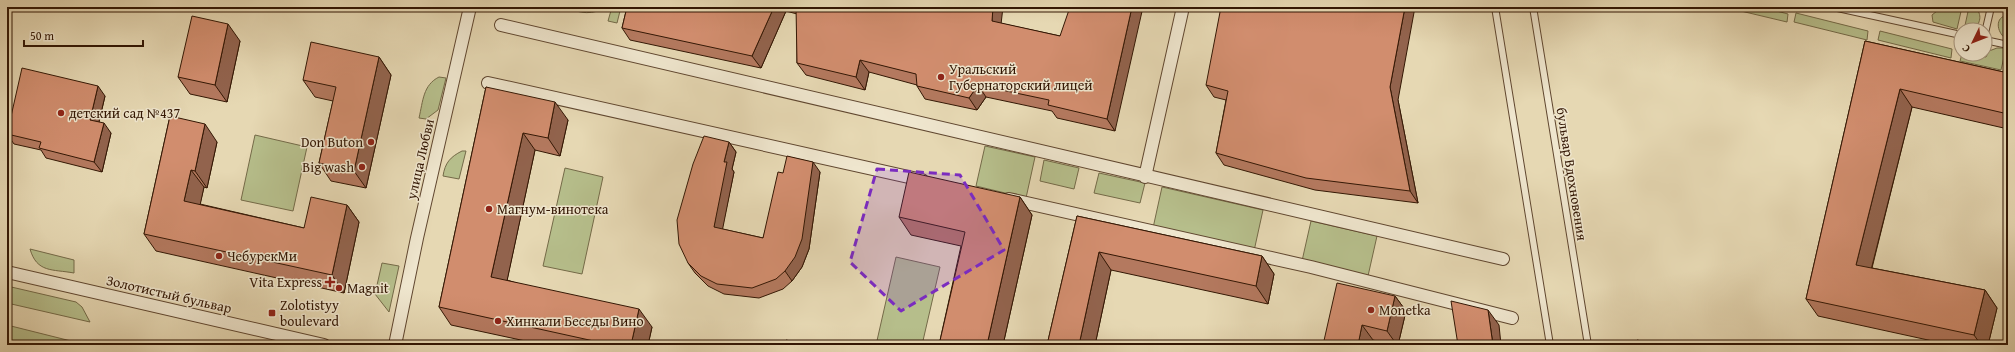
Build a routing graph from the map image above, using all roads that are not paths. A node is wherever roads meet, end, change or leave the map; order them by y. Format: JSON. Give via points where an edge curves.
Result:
{"nodes":[{"id":1,"x":470,"y":7,"type":"edge"},
{"id":2,"x":1183,"y":7,"type":"edge"},
{"id":3,"x":1495,"y":7,"type":"edge"},
{"id":4,"x":1533,"y":7,"type":"edge"},
{"id":5,"x":1833,"y":7,"type":"edge"},
{"id":6,"x":1991,"y":7,"type":"edge"},
{"id":7,"x":2002,"y":7,"type":"edge"},
{"id":8,"x":2008,"y":8,"type":"edge"},
{"id":9,"x":1988,"y":22,"type":"edge"},
{"id":10,"x":501,"y":25,"type":"dead end"},
{"id":11,"x":1953,"y":33,"type":"edge"},
{"id":12,"x":1993,"y":42,"type":"edge"},
{"id":13,"x":2008,"y":45,"type":"edge"},
{"id":14,"x":488,"y":83,"type":"dead end"},
{"id":15,"x":1145,"y":177,"type":"junction"},
{"id":16,"x":930,"y":182,"type":"edge"},
{"id":17,"x":1000,"y":198,"type":"edge"},
{"id":18,"x":1503,"y":259,"type":"dead end"},
{"id":19,"x":7,"y":272,"type":"edge"},
{"id":20,"x":399,"y":318,"type":"junction"},
{"id":21,"x":1512,"y":318,"type":"dead end"},
{"id":22,"x":324,"y":345,"type":"edge"},
{"id":23,"x":388,"y":345,"type":"edge"},
{"id":24,"x":395,"y":345,"type":"edge"},
{"id":25,"x":1550,"y":345,"type":"edge"},
{"id":26,"x":1588,"y":345,"type":"edge"}],
"edges":[{"from":1,"to":20,"type":"street","name":"улица Любви"},
{"from":2,"to":15,"type":"street"},
{"from":3,"to":25,"type":"lane"},
{"from":4,"to":26,"type":"lane","name":"бульвар Вдохновения"},
{"from":5,"to":11,"type":"lane"},
{"from":6,"to":9,"type":"lane"},
{"from":7,"to":8,"type":"lane"},
{"from":10,"to":15,"type":"street"},
{"from":12,"to":13,"type":"lane"},
{"from":14,"to":16,"type":"street"},
{"from":15,"to":18,"type":"street"},
{"from":17,"to":21,"type":"street","via":[[1310,267]]},
{"from":19,"to":22,"type":"street","name":"Золотистый бульвар"},
{"from":20,"to":23,"type":"street","name":"улица Любви"},
{"from":20,"to":24,"type":"street","name":"улица Любви"}]}
